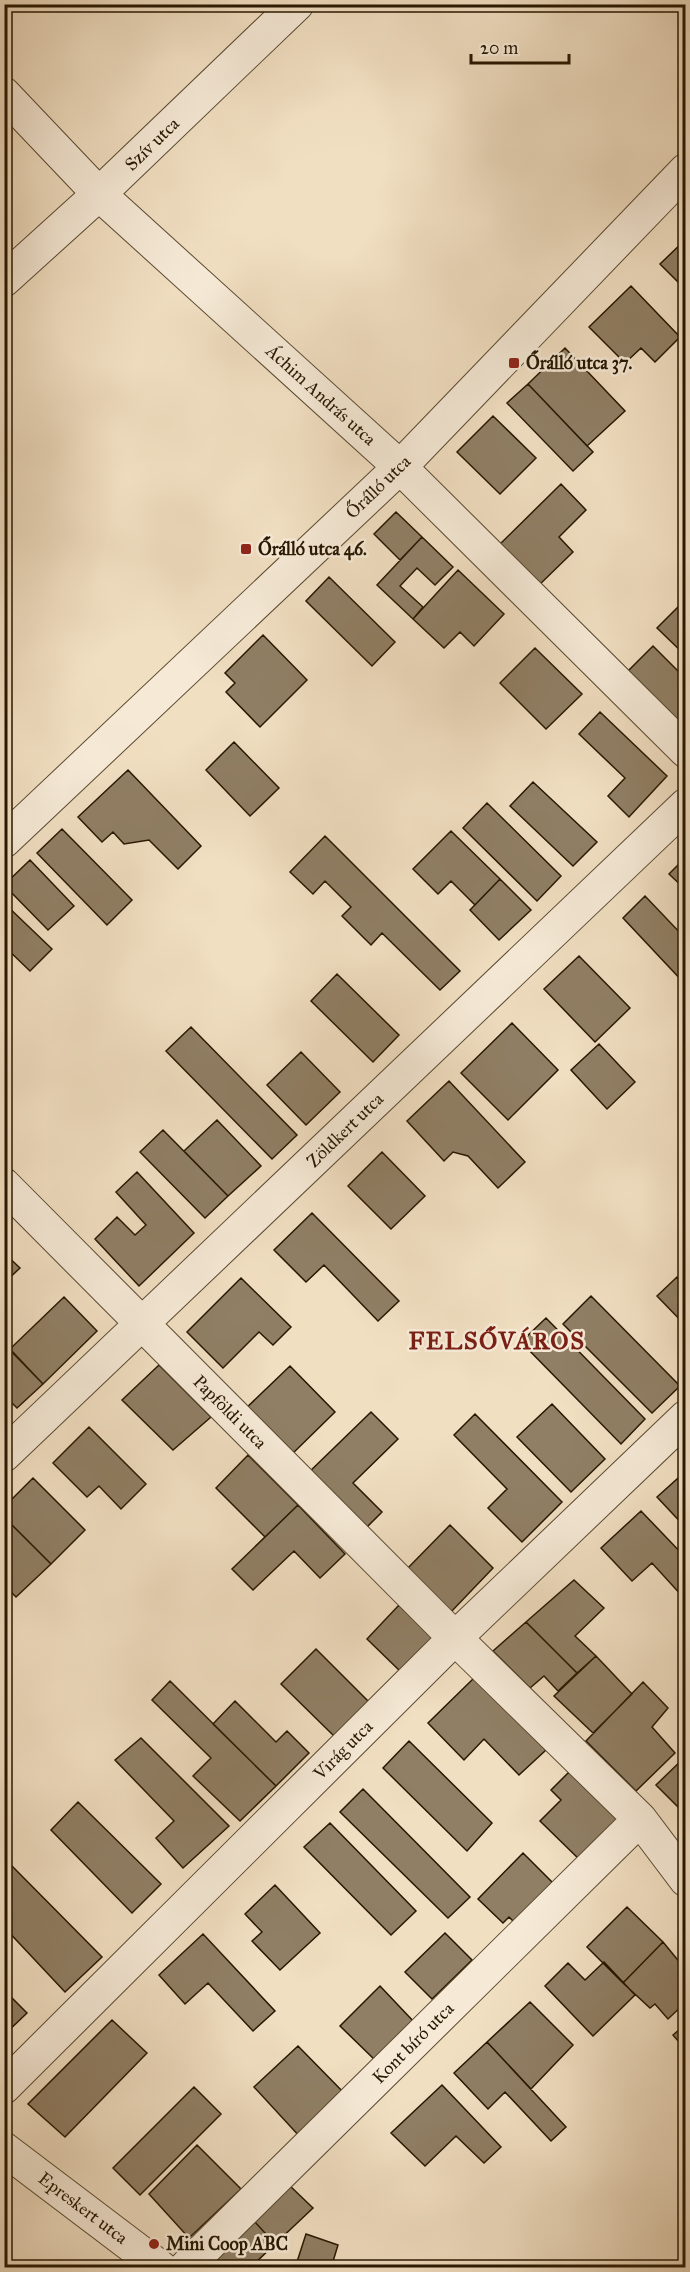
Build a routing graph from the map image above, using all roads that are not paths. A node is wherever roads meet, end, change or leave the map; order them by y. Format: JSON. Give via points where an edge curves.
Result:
{"nodes":[{"id":1,"x":297,"y":4,"type":"edge"},
{"id":2,"x":4,"y":94,"type":"edge"},
{"id":3,"x":686,"y":170,"type":"edge"},
{"id":4,"x":99,"y":194,"type":"junction"},
{"id":5,"x":4,"y":280,"type":"edge"},
{"id":6,"x":400,"y":467,"type":"junction"},
{"id":7,"x":686,"y":751,"type":"edge"},
{"id":8,"x":686,"y":806,"type":"edge"},
{"id":9,"x":4,"y":841,"type":"edge"},
{"id":10,"x":4,"y":1185,"type":"edge"},
{"id":11,"x":141,"y":1323,"type":"junction"},
{"id":12,"x":686,"y":1417,"type":"edge"},
{"id":13,"x":4,"y":1455,"type":"edge"},
{"id":14,"x":455,"y":1638,"type":"junction"},
{"id":15,"x":640,"y":1819,"type":"junction"},
{"id":16,"x":686,"y":1880,"type":"edge"},
{"id":17,"x":4,"y":2087,"type":"edge"},
{"id":18,"x":4,"y":2149,"type":"edge"},
{"id":19,"x":161,"y":2268,"type":"edge"},
{"id":20,"x":186,"y":2268,"type":"edge"}],
"edges":[{"from":1,"to":4,"type":"street","name":"Szív utca"},
{"from":2,"to":4,"type":"street","name":"Áchim András utca"},
{"from":3,"to":6,"type":"street","name":"Őrálló utca"},
{"from":4,"to":5,"type":"street","name":"Szív utca"},
{"from":4,"to":6,"type":"street","name":"Áchim András utca"},
{"from":6,"to":7,"type":"street","name":"Áchim András utca"},
{"from":6,"to":9,"type":"street","name":"Őrálló utca"},
{"from":8,"to":11,"type":"street","name":"Zöldkert utca"},
{"from":10,"to":11,"type":"street","name":"Papföldi utca"},
{"from":11,"to":13,"type":"street","name":"Zöldkert utca"},
{"from":11,"to":14,"type":"street","name":"Papföldi utca"},
{"from":12,"to":14,"type":"street","name":"Virág utca"},
{"from":14,"to":15,"type":"street"},
{"from":14,"to":17,"type":"street","name":"Virág utca"},
{"from":15,"to":16,"type":"street"},
{"from":15,"to":20,"type":"street","name":"Kont bíró utca"},
{"from":18,"to":19,"type":"street","name":"Epreskert utca"}]}
